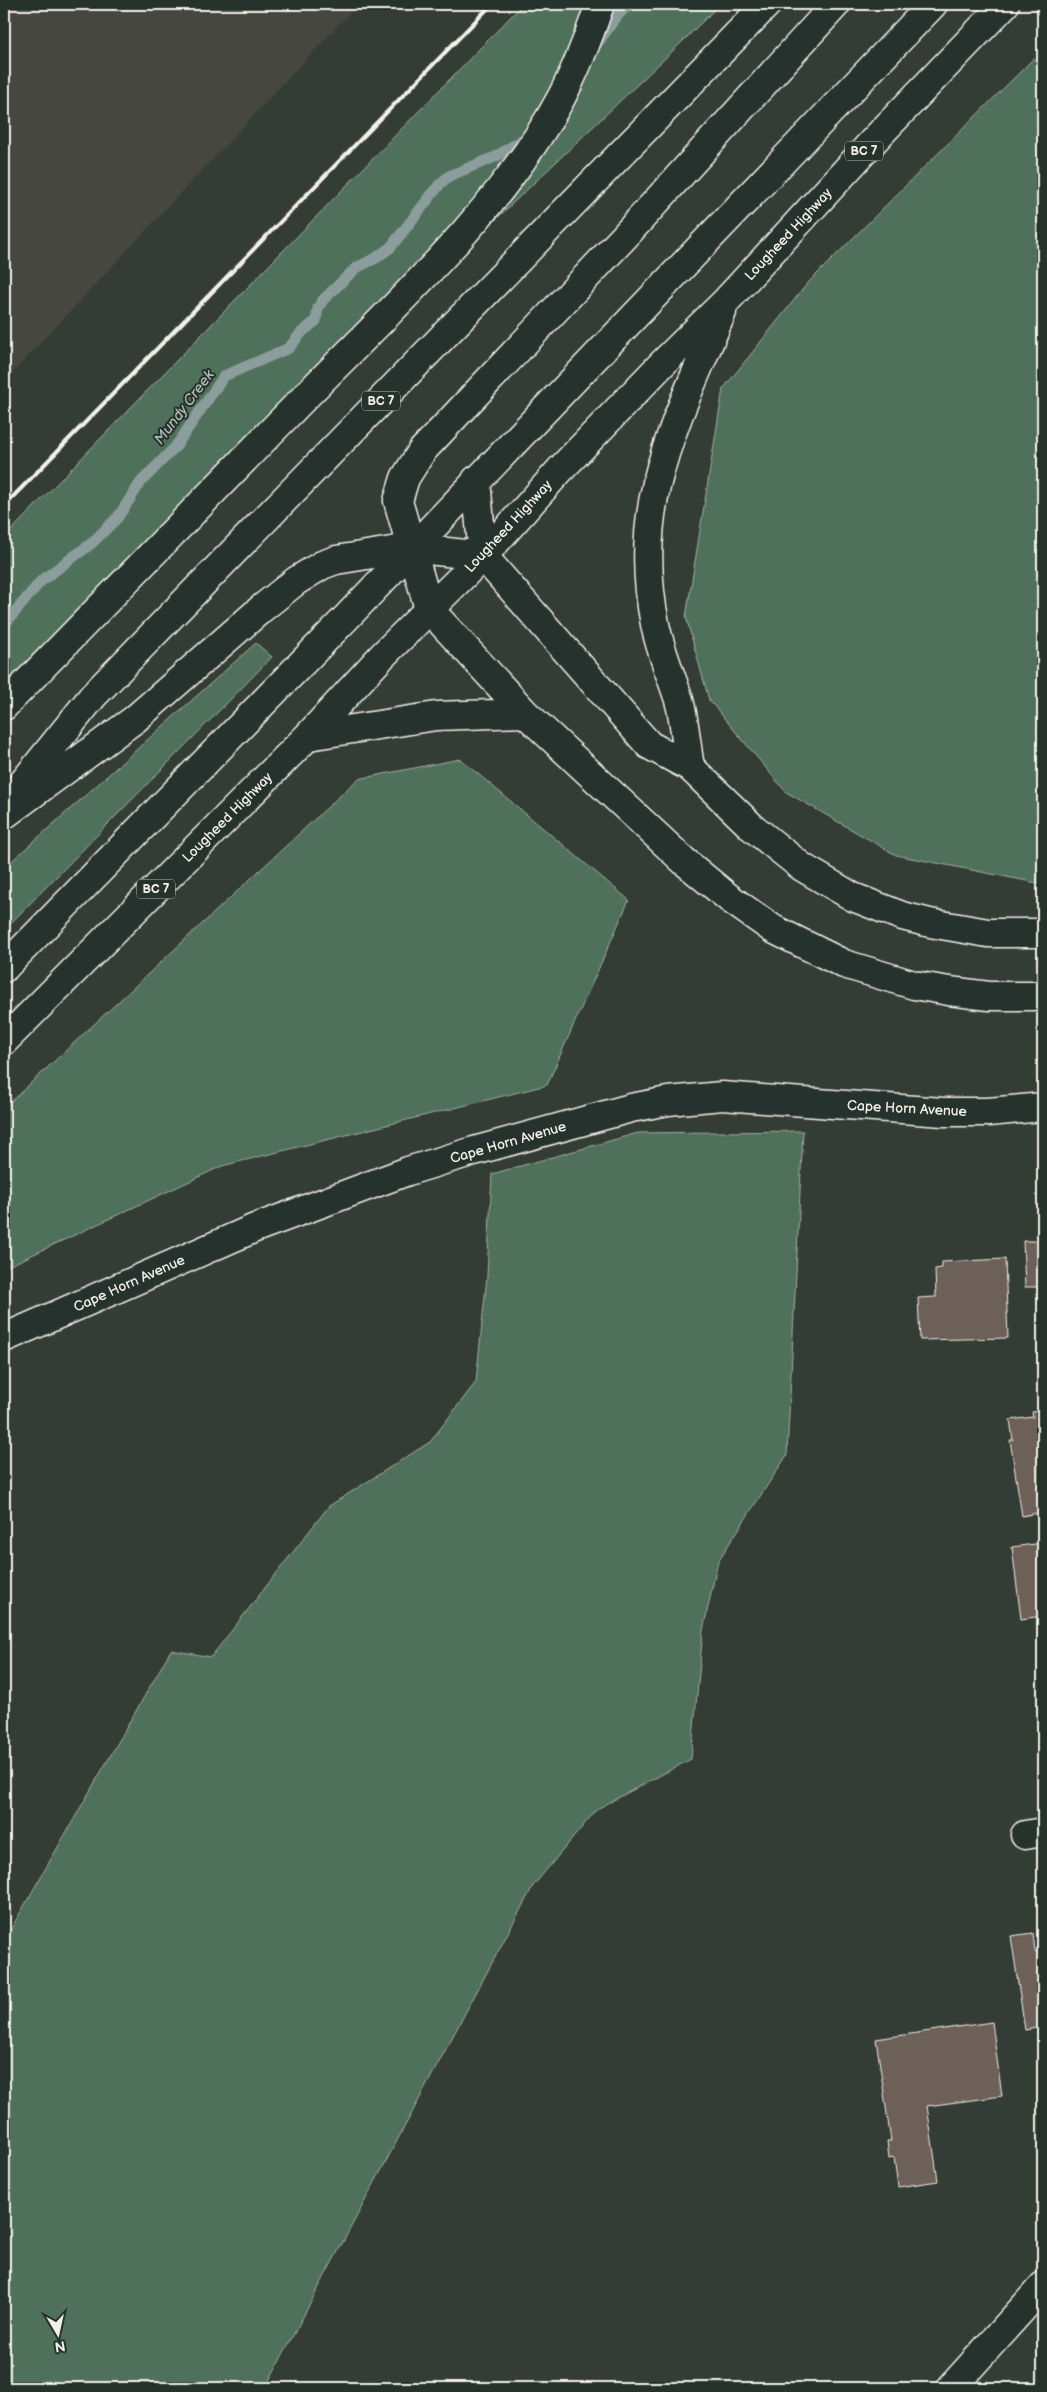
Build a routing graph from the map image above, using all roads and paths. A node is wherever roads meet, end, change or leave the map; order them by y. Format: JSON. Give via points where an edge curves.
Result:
{"nodes":[{"id":1,"x":600,"y":4,"type":"edge"},
{"id":2,"x":767,"y":4,"type":"edge"},
{"id":3,"x":836,"y":4,"type":"edge"},
{"id":4,"x":933,"y":4,"type":"edge"},
{"id":5,"x":1005,"y":4,"type":"edge"},
{"id":6,"x":726,"y":301,"type":"junction"},
{"id":7,"x":476,"y":480,"type":"junction"},
{"id":8,"x":410,"y":548,"type":"junction"},
{"id":9,"x":483,"y":556,"type":"junction"},
{"id":10,"x":429,"y":608,"type":"junction"},
{"id":11,"x":4,"y":706,"type":"edge"},
{"id":12,"x":525,"y":713,"type":"junction"},
{"id":13,"x":308,"y":736,"type":"junction"},
{"id":14,"x":690,"y":767,"type":"junction"},
{"id":15,"x":4,"y":806,"type":"edge"},
{"id":16,"x":4,"y":816,"type":"edge"},
{"id":17,"x":1043,"y":933,"type":"edge"},
{"id":18,"x":4,"y":968,"type":"edge"},
{"id":19,"x":1043,"y":996,"type":"edge"},
{"id":20,"x":4,"y":1041,"type":"edge"},
{"id":21,"x":1043,"y":1107,"type":"edge"},
{"id":22,"x":4,"y":1338,"type":"edge"},
{"id":23,"x":1043,"y":2286,"type":"edge"},
{"id":24,"x":951,"y":2388,"type":"edge"}],
"edges":[{"from":1,"to":11,"type":"main road","via":[[561,98],[530,148],[485,206],[402,298]]},
{"from":2,"to":15,"type":"main road","number":"BC 7","via":[[93,696]]},
{"from":3,"to":8,"type":"main road","via":[[631,230],[422,451],[398,500]]},
{"from":4,"to":7,"type":"main road"},
{"from":5,"to":6,"type":"main road","name":"Lougheed Highway","number":"BC 7"},
{"from":6,"to":9,"type":"main road","name":"Lougheed Highway","number":"BC 7","via":[[661,364]]},
{"from":6,"to":14,"type":"main road","via":[[666,445],[649,523],[649,575],[655,624],[679,702]]},
{"from":7,"to":8,"type":"main road"},
{"from":7,"to":9,"type":"main road"},
{"from":8,"to":9,"type":"main road"},
{"from":8,"to":10,"type":"main road"},
{"from":8,"to":16,"type":"main road","via":[[336,560],[296,581],[134,719]]},
{"from":8,"to":18,"type":"main road","via":[[197,772]]},
{"from":9,"to":10,"type":"main road","name":"Lougheed Highway","number":"BC 7"},
{"from":9,"to":14,"type":"main road","via":[[649,745]]},
{"from":10,"to":12,"type":"main road"},
{"from":10,"to":13,"type":"main road","name":"Lougheed Highway","number":"BC 7"},
{"from":12,"to":13,"type":"main road","via":[[436,716]]},
{"from":12,"to":19,"type":"main road","via":[[684,861],[772,928],[844,964],[914,985],[989,996]]},
{"from":13,"to":20,"type":"main road","name":"Lougheed Highway","number":"BC 7"},
{"from":14,"to":17,"type":"main road","via":[[787,856],[853,897],[902,916],[948,927],[988,933]]},
{"from":21,"to":22,"type":"main road","name":"Cape Horn Avenue","via":[[943,1112],[722,1096],[631,1108],[408,1171],[255,1228]]},
{"from":23,"to":24,"type":"main road"}]}
